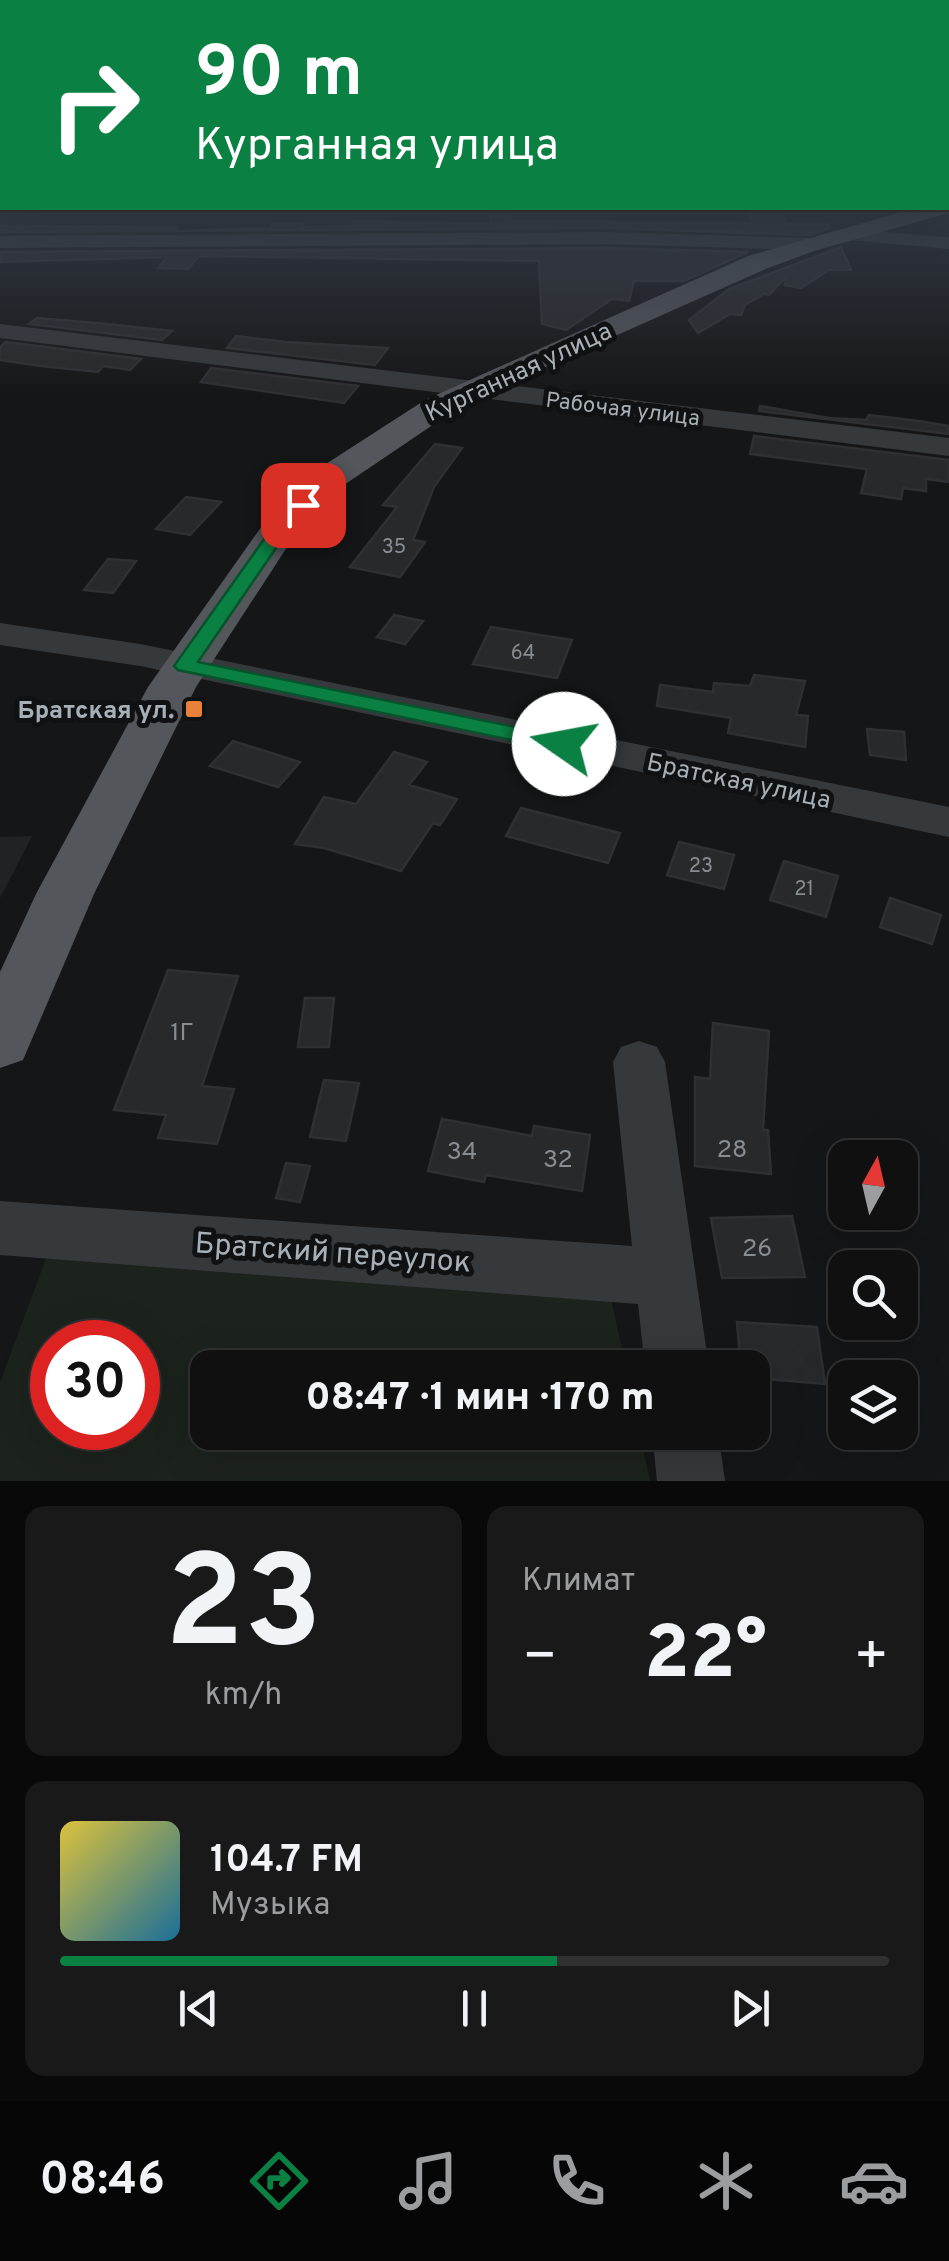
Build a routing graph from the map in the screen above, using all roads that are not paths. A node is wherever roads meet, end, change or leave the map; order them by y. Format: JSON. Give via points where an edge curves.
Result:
{"nodes":[{"id":1,"x":767,"y":259,"type":"edge"},
{"id":2,"x":0,"y":331,"type":"edge"},
{"id":3,"x":468,"y":390,"type":"junction"},
{"id":4,"x":949,"y":447,"type":"edge"},
{"id":5,"x":0,"y":634,"type":"edge"},
{"id":6,"x":185,"y":666,"type":"junction"},
{"id":7,"x":949,"y":822,"type":"edge"},
{"id":8,"x":0,"y":1042,"type":"edge"},
{"id":9,"x":639,"y":1062,"type":"dead end"},
{"id":10,"x":0,"y":1228,"type":"edge"},
{"id":11,"x":665,"y":1276,"type":"junction"},
{"id":12,"x":675,"y":1350,"type":"edge"},
{"id":13,"x":687,"y":1450,"type":"edge"},
{"id":14,"x":691,"y":1481,"type":"edge"}],
"edges":[{"from":1,"to":3,"type":"main road","name":"Курганная улица"},
{"from":2,"to":3,"type":"street","name":"Рабочая улица"},
{"from":3,"to":4,"type":"street","name":"Рабочая улица"},
{"from":3,"to":6,"type":"main road","name":"Курганная улица","via":[[328,479],[278,532]]},
{"from":5,"to":6,"type":"street","name":"Братская улица"},
{"from":6,"to":7,"type":"street","name":"Братская улица"},
{"from":6,"to":8,"type":"main road","name":"Курганная улица","via":[[65,894]]},
{"from":9,"to":11,"type":"street"},
{"from":10,"to":11,"type":"street","name":"Братский переулок"},
{"from":11,"to":12,"type":"street"},
{"from":13,"to":14,"type":"street"}]}
